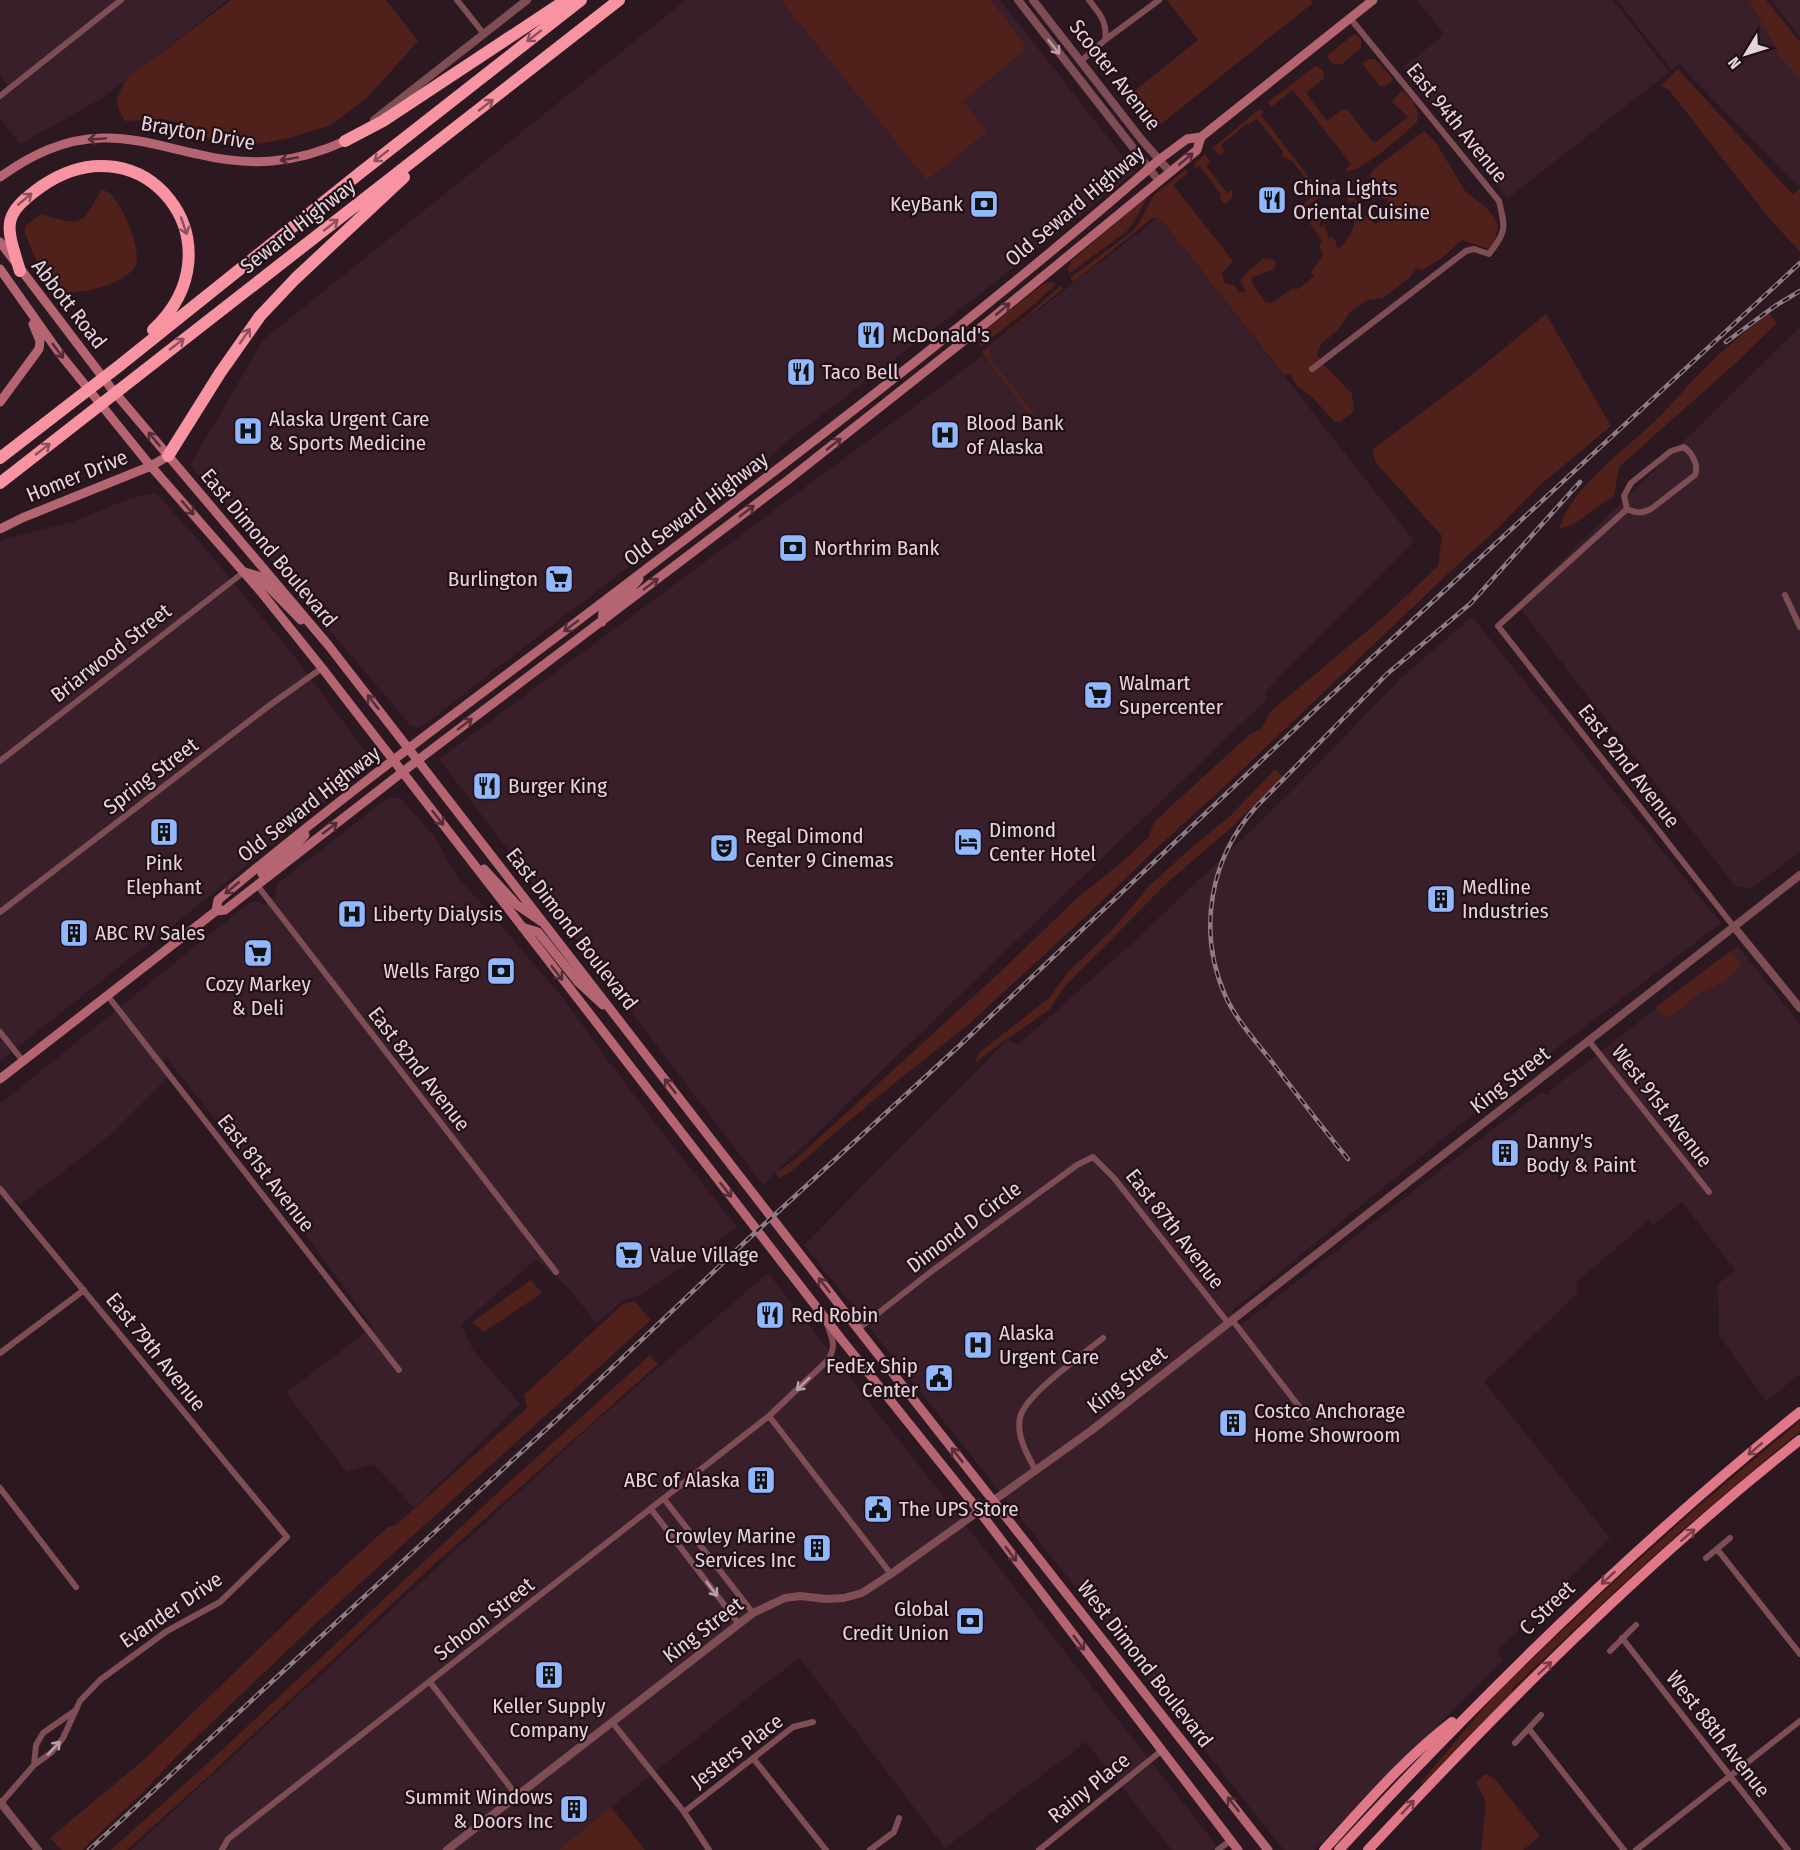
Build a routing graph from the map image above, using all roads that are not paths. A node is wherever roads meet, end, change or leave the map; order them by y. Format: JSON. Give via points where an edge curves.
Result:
{"nodes":[{"id":1,"x":121,"y":0,"type":"edge"},
{"id":2,"x":457,"y":0,"type":"edge"},
{"id":3,"x":527,"y":0,"type":"edge"},
{"id":4,"x":566,"y":0,"type":"edge"},
{"id":5,"x":580,"y":0,"type":"edge"},
{"id":6,"x":619,"y":0,"type":"edge"},
{"id":7,"x":1018,"y":0,"type":"edge"},
{"id":8,"x":1033,"y":0,"type":"edge"},
{"id":9,"x":1089,"y":0,"type":"edge"},
{"id":10,"x":1159,"y":0,"type":"edge"},
{"id":11,"x":1373,"y":0,"type":"edge"},
{"id":12,"x":1350,"y":18,"type":"junction"},
{"id":13,"x":484,"y":34,"type":"junction"},
{"id":14,"x":1105,"y":40,"type":"junction"},
{"id":15,"x":1081,"y":61,"type":"junction"},
{"id":16,"x":0,"y":96,"type":"edge"},
{"id":17,"x":456,"y":129,"type":"junction"},
{"id":18,"x":1201,"y":137,"type":"junction"},
{"id":19,"x":345,"y":141,"type":"junction"},
{"id":20,"x":1160,"y":159,"type":"junction"},
{"id":21,"x":1149,"y":169,"type":"junction"},
{"id":22,"x":1170,"y":172,"type":"junction"},
{"id":23,"x":0,"y":177,"type":"edge"},
{"id":24,"x":1159,"y":181,"type":"junction"},
{"id":25,"x":0,"y":242,"type":"edge"},
{"id":26,"x":0,"y":269,"type":"edge"},
{"id":27,"x":20,"y":271,"type":"junction"},
{"id":28,"x":27,"y":308,"type":"junction"},
{"id":29,"x":117,"y":364,"type":"junction"},
{"id":30,"x":1312,"y":369,"type":"dead end"},
{"id":31,"x":111,"y":388,"type":"joint"},
{"id":32,"x":97,"y":398,"type":"joint"},
{"id":33,"x":0,"y":402,"type":"edge"},
{"id":34,"x":168,"y":456,"type":"junction"},
{"id":35,"x":0,"y":458,"type":"edge"},
{"id":36,"x":151,"y":466,"type":"junction"},
{"id":37,"x":0,"y":483,"type":"edge"},
{"id":38,"x":1627,"y":509,"type":"junction"},
{"id":39,"x":0,"y":529,"type":"edge"},
{"id":40,"x":653,"y":564,"type":"junction"},
{"id":41,"x":243,"y":572,"type":"junction"},
{"id":42,"x":1785,"y":595,"type":"dead end"},
{"id":43,"x":602,"y":621,"type":"junction"},
{"id":44,"x":1800,"y":627,"type":"edge"},
{"id":45,"x":321,"y":637,"type":"junction"},
{"id":46,"x":322,"y":668,"type":"junction"},
{"id":47,"x":409,"y":748,"type":"junction"},
{"id":48,"x":393,"y":760,"type":"junction"},
{"id":49,"x":418,"y":760,"type":"junction"},
{"id":50,"x":0,"y":761,"type":"edge"},
{"id":51,"x":402,"y":772,"type":"junction"},
{"id":52,"x":318,"y":819,"type":"junction"},
{"id":53,"x":458,"y":845,"type":"junction"},
{"id":54,"x":1800,"y":875,"type":"edge"},
{"id":55,"x":257,"y":885,"type":"junction"},
{"id":56,"x":216,"y":911,"type":"junction"},
{"id":57,"x":0,"y":912,"type":"edge"},
{"id":58,"x":546,"y":924,"type":"junction"},
{"id":59,"x":522,"y":927,"type":"junction"},
{"id":60,"x":1734,"y":927,"type":"junction"},
{"id":61,"x":107,"y":995,"type":"junction"},
{"id":62,"x":1800,"y":1008,"type":"edge"},
{"id":63,"x":615,"y":1014,"type":"junction"},
{"id":64,"x":0,"y":1032,"type":"edge"},
{"id":65,"x":1589,"y":1041,"type":"junction"},
{"id":66,"x":23,"y":1061,"type":"junction"},
{"id":67,"x":0,"y":1079,"type":"edge"},
{"id":68,"x":706,"y":1132,"type":"junction"},
{"id":69,"x":690,"y":1144,"type":"junction"},
{"id":70,"x":1093,"y":1157,"type":"joint"},
{"id":71,"x":0,"y":1189,"type":"edge"},
{"id":72,"x":1709,"y":1192,"type":"dead end"},
{"id":73,"x":556,"y":1272,"type":"dead end"},
{"id":74,"x":84,"y":1290,"type":"junction"},
{"id":75,"x":825,"y":1317,"type":"junction"},
{"id":76,"x":1231,"y":1322,"type":"junction"},
{"id":77,"x":858,"y":1329,"type":"junction"},
{"id":78,"x":1103,"y":1338,"type":"dead end"},
{"id":79,"x":0,"y":1353,"type":"edge"},
{"id":80,"x":399,"y":1370,"type":"dead end"},
{"id":81,"x":1800,"y":1412,"type":"edge"},
{"id":82,"x":769,"y":1416,"type":"junction"},
{"id":83,"x":1308,"y":1418,"type":"dead end"},
{"id":84,"x":1800,"y":1440,"type":"edge"},
{"id":85,"x":1036,"y":1471,"type":"junction"},
{"id":86,"x":0,"y":1488,"type":"edge"},
{"id":87,"x":664,"y":1499,"type":"junction"},
{"id":88,"x":993,"y":1501,"type":"junction"},
{"id":89,"x":651,"y":1509,"type":"junction"},
{"id":90,"x":979,"y":1511,"type":"junction"},
{"id":91,"x":287,"y":1538,"type":"joint"},
{"id":92,"x":1730,"y":1538,"type":"dead end"},
{"id":93,"x":1716,"y":1549,"type":"junction"},
{"id":94,"x":1706,"y":1558,"type":"dead end"},
{"id":95,"x":891,"y":1574,"type":"junction"},
{"id":96,"x":76,"y":1587,"type":"dead end"},
{"id":97,"x":753,"y":1614,"type":"junction"},
{"id":98,"x":739,"y":1624,"type":"junction"},
{"id":99,"x":1636,"y":1625,"type":"dead end"},
{"id":100,"x":1622,"y":1638,"type":"junction"},
{"id":101,"x":1610,"y":1651,"type":"dead end"},
{"id":102,"x":1800,"y":1654,"type":"edge"},
{"id":103,"x":430,"y":1682,"type":"junction"},
{"id":104,"x":1483,"y":1698,"type":"junction"},
{"id":105,"x":76,"y":1710,"type":"junction"},
{"id":106,"x":1541,"y":1714,"type":"dead end"},
{"id":107,"x":1800,"y":1721,"type":"edge"},
{"id":108,"x":612,"y":1722,"type":"junction"},
{"id":109,"x":813,"y":1722,"type":"dead end"},
{"id":110,"x":1529,"y":1729,"type":"junction"},
{"id":111,"x":1515,"y":1743,"type":"dead end"},
{"id":112,"x":1161,"y":1751,"type":"junction"},
{"id":113,"x":753,"y":1758,"type":"junction"},
{"id":114,"x":34,"y":1765,"type":"junction"},
{"id":115,"x":1731,"y":1775,"type":"junction"},
{"id":116,"x":517,"y":1796,"type":"junction"},
{"id":117,"x":1,"y":1803,"type":"edge"},
{"id":118,"x":684,"y":1812,"type":"junction"},
{"id":119,"x":898,"y":1818,"type":"dead end"},
{"id":120,"x":1233,"y":1846,"type":"edge"},
{"id":121,"x":38,"y":1850,"type":"edge"},
{"id":122,"x":222,"y":1850,"type":"edge"},
{"id":123,"x":447,"y":1850,"type":"edge"},
{"id":124,"x":710,"y":1850,"type":"edge"},
{"id":125,"x":826,"y":1850,"type":"edge"},
{"id":126,"x":870,"y":1850,"type":"edge"},
{"id":127,"x":1038,"y":1850,"type":"edge"},
{"id":128,"x":1218,"y":1850,"type":"edge"},
{"id":129,"x":1268,"y":1850,"type":"edge"},
{"id":130,"x":1324,"y":1850,"type":"edge"},
{"id":131,"x":1339,"y":1850,"type":"edge"},
{"id":132,"x":1368,"y":1850,"type":"edge"},
{"id":133,"x":1624,"y":1850,"type":"edge"},
{"id":134,"x":1636,"y":1850,"type":"edge"},
{"id":135,"x":1788,"y":1850,"type":"edge"}],
"edges":[{"from":1,"to":16,"type":"street"},
{"from":2,"to":13,"type":"street"},
{"from":3,"to":13,"type":"street","name":"Brayton Drive"},
{"from":4,"to":19,"type":"highway","via":[[383,121]]},
{"from":5,"to":29,"type":"highway","name":"Seward Highway","one_way":true},
{"from":17,"to":6,"type":"highway","name":"Seward Highway","one_way":true},
{"from":7,"to":21,"type":"street","name":"Scooter Avenue","one_way":true},
{"from":8,"to":15,"type":"street","name":"Scooter Avenue"},
{"from":9,"to":14,"type":"street","via":[[1107,29]]},
{"from":10,"to":14,"type":"street"},
{"from":11,"to":12,"type":"main road","name":"Old Seward Highway"},
{"from":12,"to":18,"type":"main road","name":"Old Seward Highway"},
{"from":12,"to":30,"type":"street","name":"East 94th Avenue","via":[[1499,201],[1503,234],[1489,254],[1474,249],[1466,251]]},
{"from":13,"to":19,"type":"street","name":"Brayton Drive"},
{"from":14,"to":15,"type":"street"},
{"from":15,"to":20,"type":"street","name":"Scooter Avenue"},
{"from":34,"to":17,"type":"highway","one_way":true,"via":[[260,316]]},
{"from":37,"to":17,"type":"highway","name":"Seward Highway","one_way":true},
{"from":18,"to":20,"type":"main road","name":"Old Seward Highway","via":[[1187,139]]},
{"from":22,"to":18,"type":"main road","name":"Old Seward Highway","one_way":true,"via":[[1197,150]]},
{"from":19,"to":23,"type":"main road","name":"Brayton Drive","one_way":true,"via":[[296,158],[254,162],[212,158],[129,139],[92,139],[44,151]]},
{"from":20,"to":21,"type":"main road","name":"Old Seward Highway"},
{"from":20,"to":22,"type":"street","name":"Scooter Avenue"},
{"from":21,"to":24,"type":"street","name":"Scooter Avenue"},
{"from":21,"to":40,"type":"main road","name":"Old Seward Highway","via":[[932,348]]},
{"from":22,"to":24,"type":"main road","name":"Old Seward Highway"},
{"from":43,"to":24,"type":"main road","name":"Old Seward Highway","one_way":true,"via":[[818,457]]},
{"from":25,"to":27,"type":"main road","name":"Abbott Road"},
{"from":26,"to":28,"type":"main road","name":"Abbott Road"},
{"from":27,"to":29,"type":"highway","one_way":true,"via":[[9,219],[20,203],[55,177],[78,168],[107,166],[137,174],[164,192],[185,227],[190,251],[188,271],[180,294],[163,320]]},
{"from":27,"to":31,"type":"main road","name":"Abbott Road"},
{"from":28,"to":32,"type":"main road","name":"Abbott Road","one_way":true},
{"from":28,"to":33,"type":"main road","via":[[40,341],[39,349]]},
{"from":29,"to":35,"type":"highway","name":"Seward Highway"},
{"from":34,"to":31,"type":"main road","name":"East Dimond Boulevard","one_way":true},
{"from":32,"to":36,"type":"main road","name":"East Dimond Boulevard"},
{"from":34,"to":36,"type":"main road","name":"Homer Drive"},
{"from":34,"to":45,"type":"main road","name":"East Dimond Boulevard"},
{"from":36,"to":39,"type":"main road","name":"Homer Drive"},
{"from":36,"to":41,"type":"main road","name":"East Dimond Boulevard","one_way":true},
{"from":38,"to":38,"type":"street","via":[[1636,513],[1651,509],[1695,475],[1690,451],[1684,447],[1671,451],[1631,483],[1624,496]]},
{"from":38,"to":60,"type":"street","name":"East 92nd Avenue","via":[[1498,626]]},
{"from":40,"to":43,"type":"main road","via":[[627,593],[604,610]]},
{"from":40,"to":47,"type":"main road","name":"Old Seward Highway","one_way":true},
{"from":41,"to":45,"type":"main road","via":[[258,576]]},
{"from":41,"to":46,"type":"main road","name":"East Dimond Boulevard"},
{"from":41,"to":50,"type":"street","name":"Briarwood Street"},
{"from":42,"to":44,"type":"street"},
{"from":49,"to":43,"type":"main road","name":"Old Seward Highway","one_way":true},
{"from":47,"to":45,"type":"main road","name":"East Dimond Boulevard","one_way":true},
{"from":46,"to":48,"type":"main road","name":"East Dimond Boulevard"},
{"from":46,"to":57,"type":"street","name":"Spring Street"},
{"from":47,"to":48,"type":"main road","name":"Old Seward Highway"},
{"from":47,"to":49,"type":"main road","name":"East Dimond Boulevard"},
{"from":48,"to":51,"type":"main road","name":"East Dimond Boulevard"},
{"from":48,"to":52,"type":"main road","name":"Old Seward Highway"},
{"from":49,"to":51,"type":"main road","name":"Old Seward Highway"},
{"from":49,"to":58,"type":"main road","name":"East Dimond Boulevard"},
{"from":51,"to":53,"type":"main road","name":"East Dimond Boulevard","one_way":true},
{"from":55,"to":51,"type":"main road","name":"Old Seward Highway","one_way":true},
{"from":52,"to":55,"type":"main road","via":[[298,843],[262,873]]},
{"from":52,"to":56,"type":"main road","name":"Old Seward Highway","one_way":true,"via":[[218,900]]},
{"from":53,"to":58,"type":"main road","via":[[517,905]]},
{"from":53,"to":59,"type":"main road","name":"East Dimond Boulevard"},
{"from":54,"to":60,"type":"street","name":"King Street"},
{"from":55,"to":56,"type":"main road","name":"Old Seward Highway","via":[[225,910]]},
{"from":55,"to":73,"type":"street","name":"East 82nd Avenue"},
{"from":56,"to":61,"type":"main road","name":"Old Seward Highway"},
{"from":58,"to":63,"type":"main road","name":"East Dimond Boulevard"},
{"from":59,"to":63,"type":"main road","via":[[538,932],[578,982]]},
{"from":59,"to":69,"type":"main road","name":"East Dimond Boulevard","one_way":true},
{"from":60,"to":62,"type":"street"},
{"from":60,"to":65,"type":"street","name":"King Street"},
{"from":61,"to":66,"type":"main road","name":"Old Seward Highway"},
{"from":61,"to":80,"type":"street","name":"East 81st Avenue"},
{"from":68,"to":63,"type":"main road","name":"East Dimond Boulevard","one_way":true},
{"from":64,"to":66,"type":"street"},
{"from":65,"to":72,"type":"street","name":"West 91st Avenue"},
{"from":65,"to":76,"type":"street","name":"King Street"},
{"from":66,"to":67,"type":"main road","name":"Old Seward Highway"},
{"from":68,"to":69,"type":"main road"},
{"from":77,"to":68,"type":"main road","name":"East Dimond Boulevard","one_way":true},
{"from":69,"to":75,"type":"main road","name":"East Dimond Boulevard","one_way":true},
{"from":70,"to":76,"type":"street","name":"East 87th Avenue"},
{"from":70,"to":77,"type":"street","name":"Dimond D Circle","via":[[932,1271]]},
{"from":71,"to":74,"type":"street","name":"East 79th Avenue"},
{"from":74,"to":79,"type":"street"},
{"from":74,"to":91,"type":"street","name":"East 79th Avenue"},
{"from":75,"to":82,"type":"street","name":"Schoon Street","one_way":true,"via":[[834,1345],[832,1353]]},
{"from":75,"to":90,"type":"main road","name":"East Dimond Boulevard"},
{"from":76,"to":83,"type":"street","name":"East 87th Avenue"},
{"from":76,"to":85,"type":"street","name":"King Street"},
{"from":88,"to":77,"type":"main road","name":"East Dimond Boulevard","one_way":true},
{"from":78,"to":85,"type":"street","via":[[1035,1393],[1023,1408],[1022,1438]]},
{"from":81,"to":104,"type":"main road","name":"C Street","one_way":true,"via":[[1658,1533]]},
{"from":82,"to":87,"type":"street","name":"Schoon Street"},
{"from":82,"to":95,"type":"street"},
{"from":132,"to":84,"type":"main road","name":"C Street","one_way":true,"via":[[1568,1645],[1686,1536]]},
{"from":85,"to":88,"type":"street","name":"King Street"},
{"from":86,"to":96,"type":"street"},
{"from":87,"to":89,"type":"street","name":"Schoon Street"},
{"from":87,"to":97,"type":"street"},
{"from":88,"to":90,"type":"street","name":"King Street"},
{"from":129,"to":88,"type":"main road","name":"West Dimond Boulevard","one_way":true},
{"from":89,"to":98,"type":"street","one_way":true},
{"from":89,"to":103,"type":"street","name":"Schoon Street"},
{"from":90,"to":95,"type":"street","name":"King Street"},
{"from":90,"to":112,"type":"main road","name":"West Dimond Boulevard","one_way":true},
{"from":91,"to":105,"type":"street","name":"Evander Drive","via":[[220,1602],[167,1631],[100,1680]]},
{"from":92,"to":93,"type":"street"},
{"from":93,"to":94,"type":"street"},
{"from":93,"to":102,"type":"street"},
{"from":95,"to":97,"type":"street","name":"King Street","via":[[862,1593],[844,1598],[785,1598]]},
{"from":97,"to":98,"type":"street","name":"King Street"},
{"from":98,"to":108,"type":"street","name":"King Street"},
{"from":99,"to":100,"type":"street"},
{"from":100,"to":101,"type":"street"},
{"from":100,"to":115,"type":"street","name":"West 88th Avenue"},
{"from":103,"to":116,"type":"street"},
{"from":103,"to":122,"type":"street","name":"Schoon Street","via":[[228,1839]]},
{"from":104,"to":130,"type":"main road","via":[[1432,1737]]},
{"from":104,"to":131,"type":"main road","name":"C Street"},
{"from":114,"to":105,"type":"street","name":"Evander Drive","one_way":true,"via":[[63,1738]]},
{"from":105,"to":114,"type":"street","name":"Evander Drive","via":[[43,1733],[36,1745]]},
{"from":106,"to":110,"type":"street"},
{"from":107,"to":115,"type":"street"},
{"from":108,"to":116,"type":"street","name":"King Street"},
{"from":108,"to":118,"type":"street"},
{"from":109,"to":113,"type":"street","name":"Jesters Place","via":[[793,1727]]},
{"from":110,"to":111,"type":"street"},
{"from":110,"to":133,"type":"street"},
{"from":112,"to":120,"type":"main road","name":"West Dimond Boulevard"},
{"from":112,"to":127,"type":"street","name":"Rainy Place"},
{"from":113,"to":118,"type":"street","name":"Jesters Place"},
{"from":113,"to":125,"type":"street"},
{"from":114,"to":117,"type":"street","name":"Evander Drive"},
{"from":115,"to":134,"type":"street"},
{"from":115,"to":135,"type":"street","name":"West 88th Avenue"},
{"from":116,"to":123,"type":"street","name":"King Street"},
{"from":117,"to":121,"type":"street"},
{"from":118,"to":124,"type":"street"},
{"from":119,"to":126,"type":"street","via":[[894,1832]]},
{"from":120,"to":128,"type":"street"}]}
